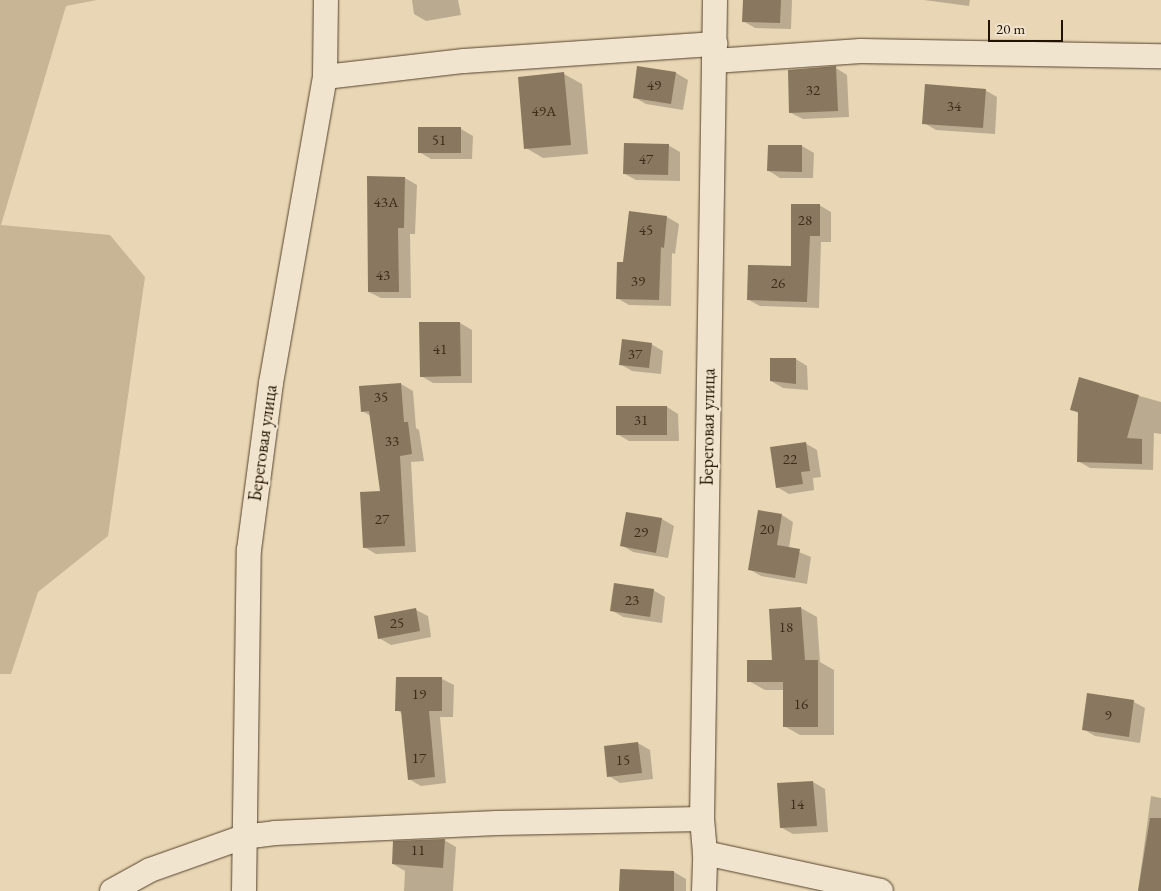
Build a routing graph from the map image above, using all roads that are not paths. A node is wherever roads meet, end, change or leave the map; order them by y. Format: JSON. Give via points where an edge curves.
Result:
{"nodes":[{"id":1,"x":326,"y":0,"type":"edge"},
{"id":2,"x":714,"y":0,"type":"edge"},
{"id":3,"x":715,"y":52,"type":"junction"},
{"id":4,"x":1161,"y":56,"type":"edge"},
{"id":5,"x":325,"y":77,"type":"junction"},
{"id":6,"x":702,"y":820,"type":"junction"},
{"id":7,"x":243,"y":838,"type":"junction"},
{"id":8,"x":706,"y":853,"type":"junction"},
{"id":9,"x":112,"y":891,"type":"edge"},
{"id":10,"x":244,"y":891,"type":"edge"},
{"id":11,"x":704,"y":891,"type":"edge"},
{"id":12,"x":881,"y":891,"type":"edge"}],
"edges":[{"from":1,"to":5,"type":"street","name":"Береговая улица"},
{"from":2,"to":3,"type":"street","name":"Береговая улица"},
{"from":3,"to":4,"type":"street"},
{"from":3,"to":5,"type":"street","via":[[464,61]]},
{"from":3,"to":6,"type":"street","name":"Береговая улица"},
{"from":5,"to":7,"type":"street","name":"Береговая улица","via":[[271,383],[249,550]]},
{"from":6,"to":7,"type":"street","via":[[497,823]]},
{"from":6,"to":8,"type":"street","name":"Береговая улица"},
{"from":7,"to":9,"type":"street","via":[[150,870]]},
{"from":7,"to":10,"type":"street","name":"Береговая улица"},
{"from":8,"to":11,"type":"street","name":"Береговая улица"},
{"from":8,"to":12,"type":"street"}]}
